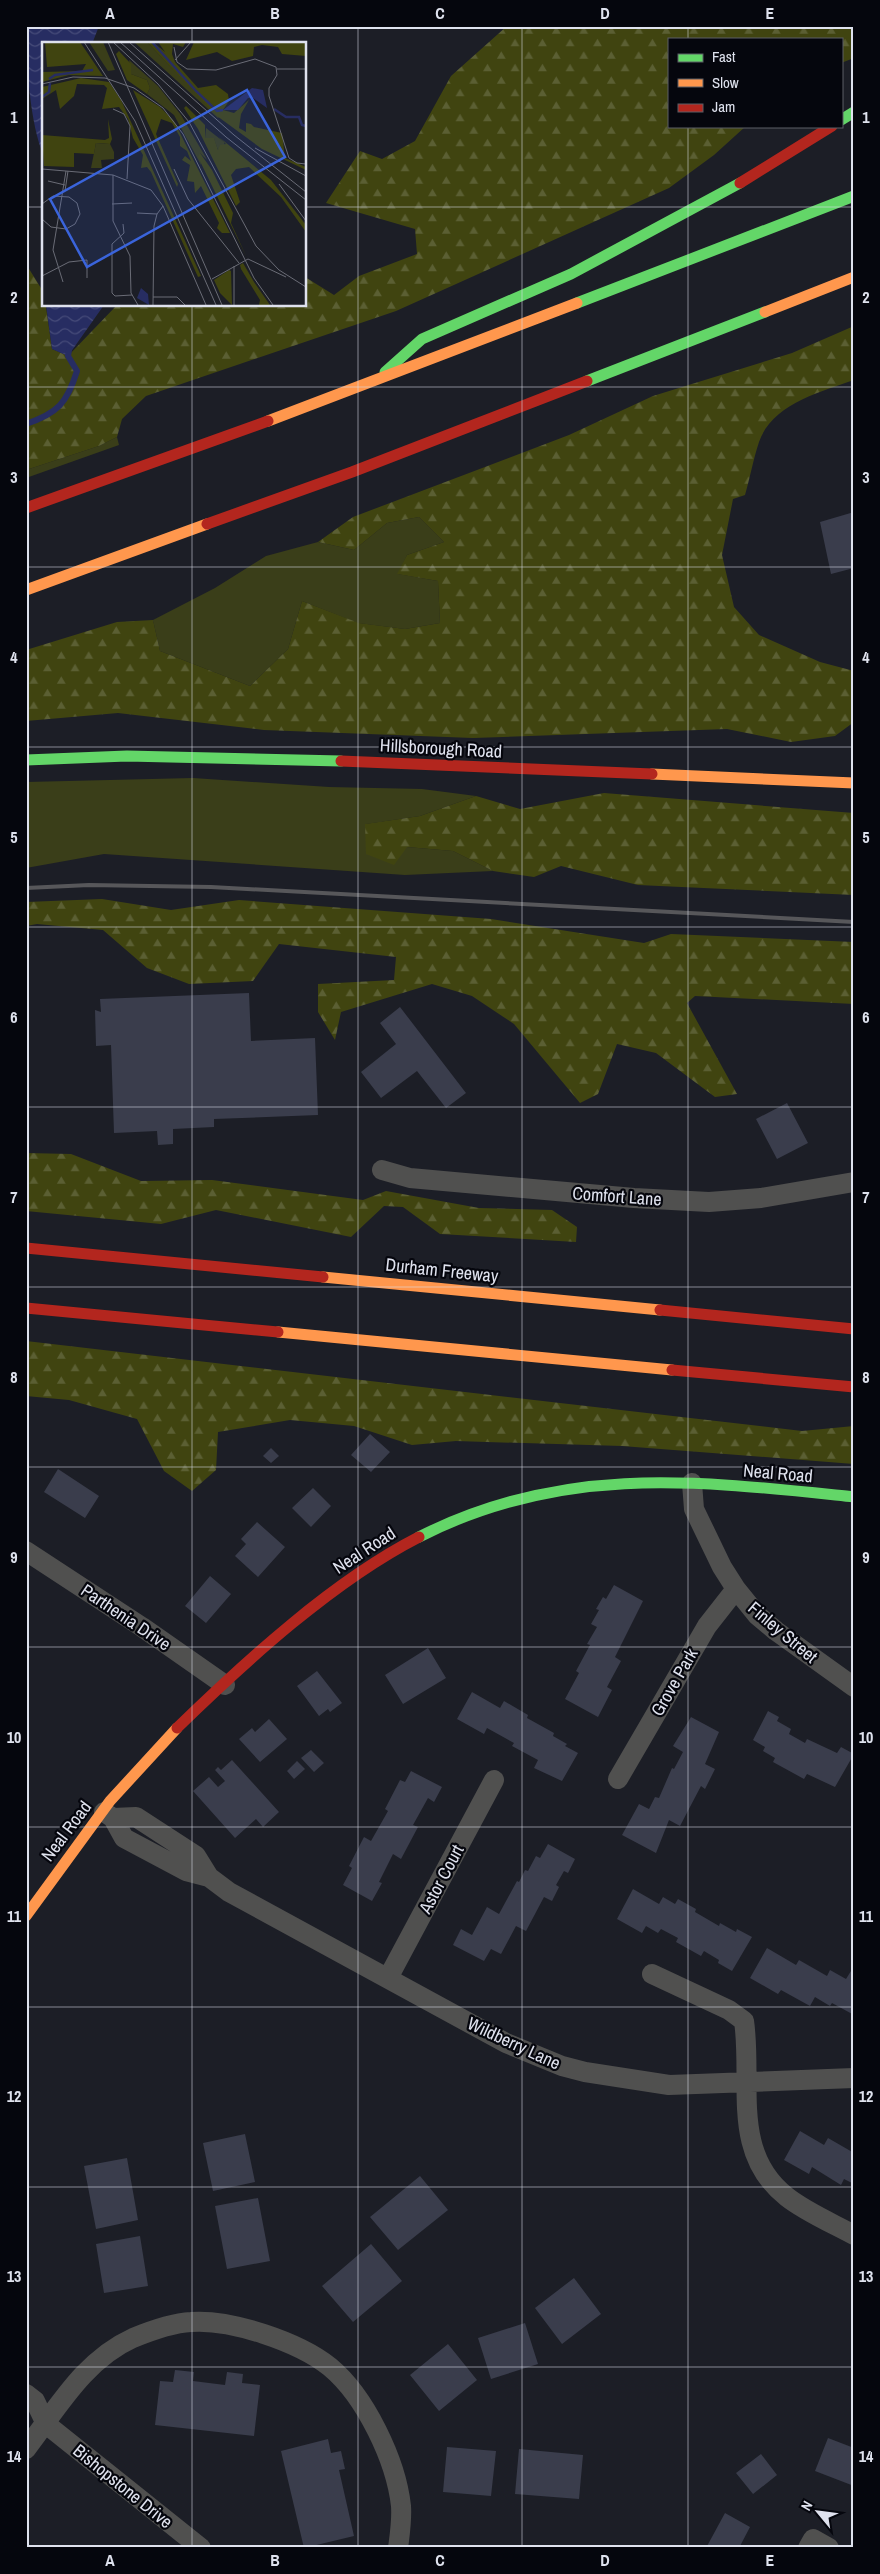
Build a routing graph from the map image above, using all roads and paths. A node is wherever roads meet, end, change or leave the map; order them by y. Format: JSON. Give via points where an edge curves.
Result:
{"nodes":[{"id":1,"x":854,"y":112,"type":"edge"},
{"id":2,"x":842,"y":119,"type":"edge"},
{"id":3,"x":829,"y":128,"type":"edge"},
{"id":4,"x":854,"y":196,"type":"edge"},
{"id":5,"x":854,"y":277,"type":"edge"},
{"id":6,"x":375,"y":382,"type":"junction"},
{"id":7,"x":26,"y":508,"type":"edge"},
{"id":8,"x":26,"y":590,"type":"edge"},
{"id":9,"x":26,"y":760,"type":"edge"},
{"id":10,"x":854,"y":783,"type":"edge"},
{"id":11,"x":382,"y":1170,"type":"dead end"},
{"id":12,"x":854,"y":1182,"type":"edge"},
{"id":13,"x":26,"y":1248,"type":"edge"},
{"id":14,"x":26,"y":1308,"type":"edge"},
{"id":15,"x":854,"y":1329,"type":"edge"},
{"id":16,"x":854,"y":1387,"type":"edge"},
{"id":17,"x":692,"y":1483,"type":"junction"},
{"id":18,"x":854,"y":1497,"type":"edge"},
{"id":19,"x":26,"y":1550,"type":"edge"},
{"id":20,"x":736,"y":1589,"type":"junction"},
{"id":21,"x":224,"y":1685,"type":"junction"},
{"id":22,"x":854,"y":1687,"type":"edge"},
{"id":23,"x":618,"y":1779,"type":"dead end"},
{"id":24,"x":494,"y":1780,"type":"dead end"},
{"id":25,"x":108,"y":1814,"type":"junction"},
{"id":26,"x":26,"y":1916,"type":"edge"},
{"id":27,"x":652,"y":1974,"type":"dead end"},
{"id":28,"x":388,"y":1978,"type":"junction"},
{"id":29,"x":854,"y":2078,"type":"edge"},
{"id":30,"x":748,"y":2081,"type":"junction"},
{"id":31,"x":854,"y":2235,"type":"edge"},
{"id":32,"x":26,"y":2394,"type":"edge"},
{"id":33,"x":36,"y":2423,"type":"edge"},
{"id":34,"x":26,"y":2449,"type":"edge"},
{"id":35,"x":200,"y":2548,"type":"edge"},
{"id":36,"x":398,"y":2548,"type":"edge"},
{"id":37,"x":808,"y":2548,"type":"edge"},
{"id":38,"x":829,"y":2548,"type":"edge"}],
"edges":[{"from":1,"to":2,"type":"main road"},
{"from":3,"to":6,"type":"main road","via":[[702,206],[571,274],[422,339]]},
{"from":4,"to":6,"type":"main road"},
{"from":5,"to":8,"type":"main road","via":[[352,472]]},
{"from":6,"to":7,"type":"main road"},
{"from":9,"to":10,"type":"main road","name":"Hillsborough Road","via":[[126,756],[359,761]]},
{"from":11,"to":12,"type":"street","name":"Comfort Lane","via":[[410,1178],[710,1202],[761,1198]]},
{"from":13,"to":15,"type":"main road","name":"Durham Freeway"},
{"from":14,"to":16,"type":"main road"},
{"from":17,"to":18,"type":"main road","name":"Neal Road"},
{"from":17,"to":20,"type":"street","name":"Finley Street","via":[[694,1509]]},
{"from":17,"to":21,"type":"main road","name":"Neal Road","via":[[627,1483],[562,1490],[474,1513],[435,1529],[410,1541],[339,1587]]},
{"from":19,"to":21,"type":"street","name":"Parthenia Drive","via":[[142,1626]]},
{"from":20,"to":22,"type":"street","name":"Finley Street","via":[[757,1615],[776,1631]]},
{"from":20,"to":23,"type":"street","name":"Grove Park","via":[[707,1626]]},
{"from":21,"to":25,"type":"main road","name":"Neal Road","via":[[142,1765]]},
{"from":24,"to":28,"type":"street","name":"Astor Court"},
{"from":25,"to":26,"type":"main road","name":"Neal Road"},
{"from":25,"to":28,"type":"street","name":"Wildberry Lane","via":[[124,1838],[186,1871],[209,1877],[229,1892]]},
{"from":27,"to":30,"type":"street","via":[[729,2010],[744,2021]]},
{"from":28,"to":30,"type":"street","name":"Wildberry Lane","via":[[506,2043],[585,2072],[669,2085]]},
{"from":29,"to":30,"type":"street","name":"Wildberry Lane"},
{"from":30,"to":31,"type":"street","via":[[748,2133],[754,2157],[768,2179],[788,2198]]},
{"from":32,"to":33,"type":"street","name":"Bishopstone Drive","via":[[35,2401]]},
{"from":33,"to":34,"type":"street"},
{"from":33,"to":35,"type":"street","name":"Bishopstone Drive"},
{"from":33,"to":36,"type":"street","via":[[92,2366],[124,2343],[155,2330],[191,2322],[210,2323],[259,2332],[288,2342],[310,2354],[345,2381],[374,2427],[388,2456],[399,2498],[401,2529]]},
{"from":37,"to":38,"type":"street","via":[[813,2538]]}]}
